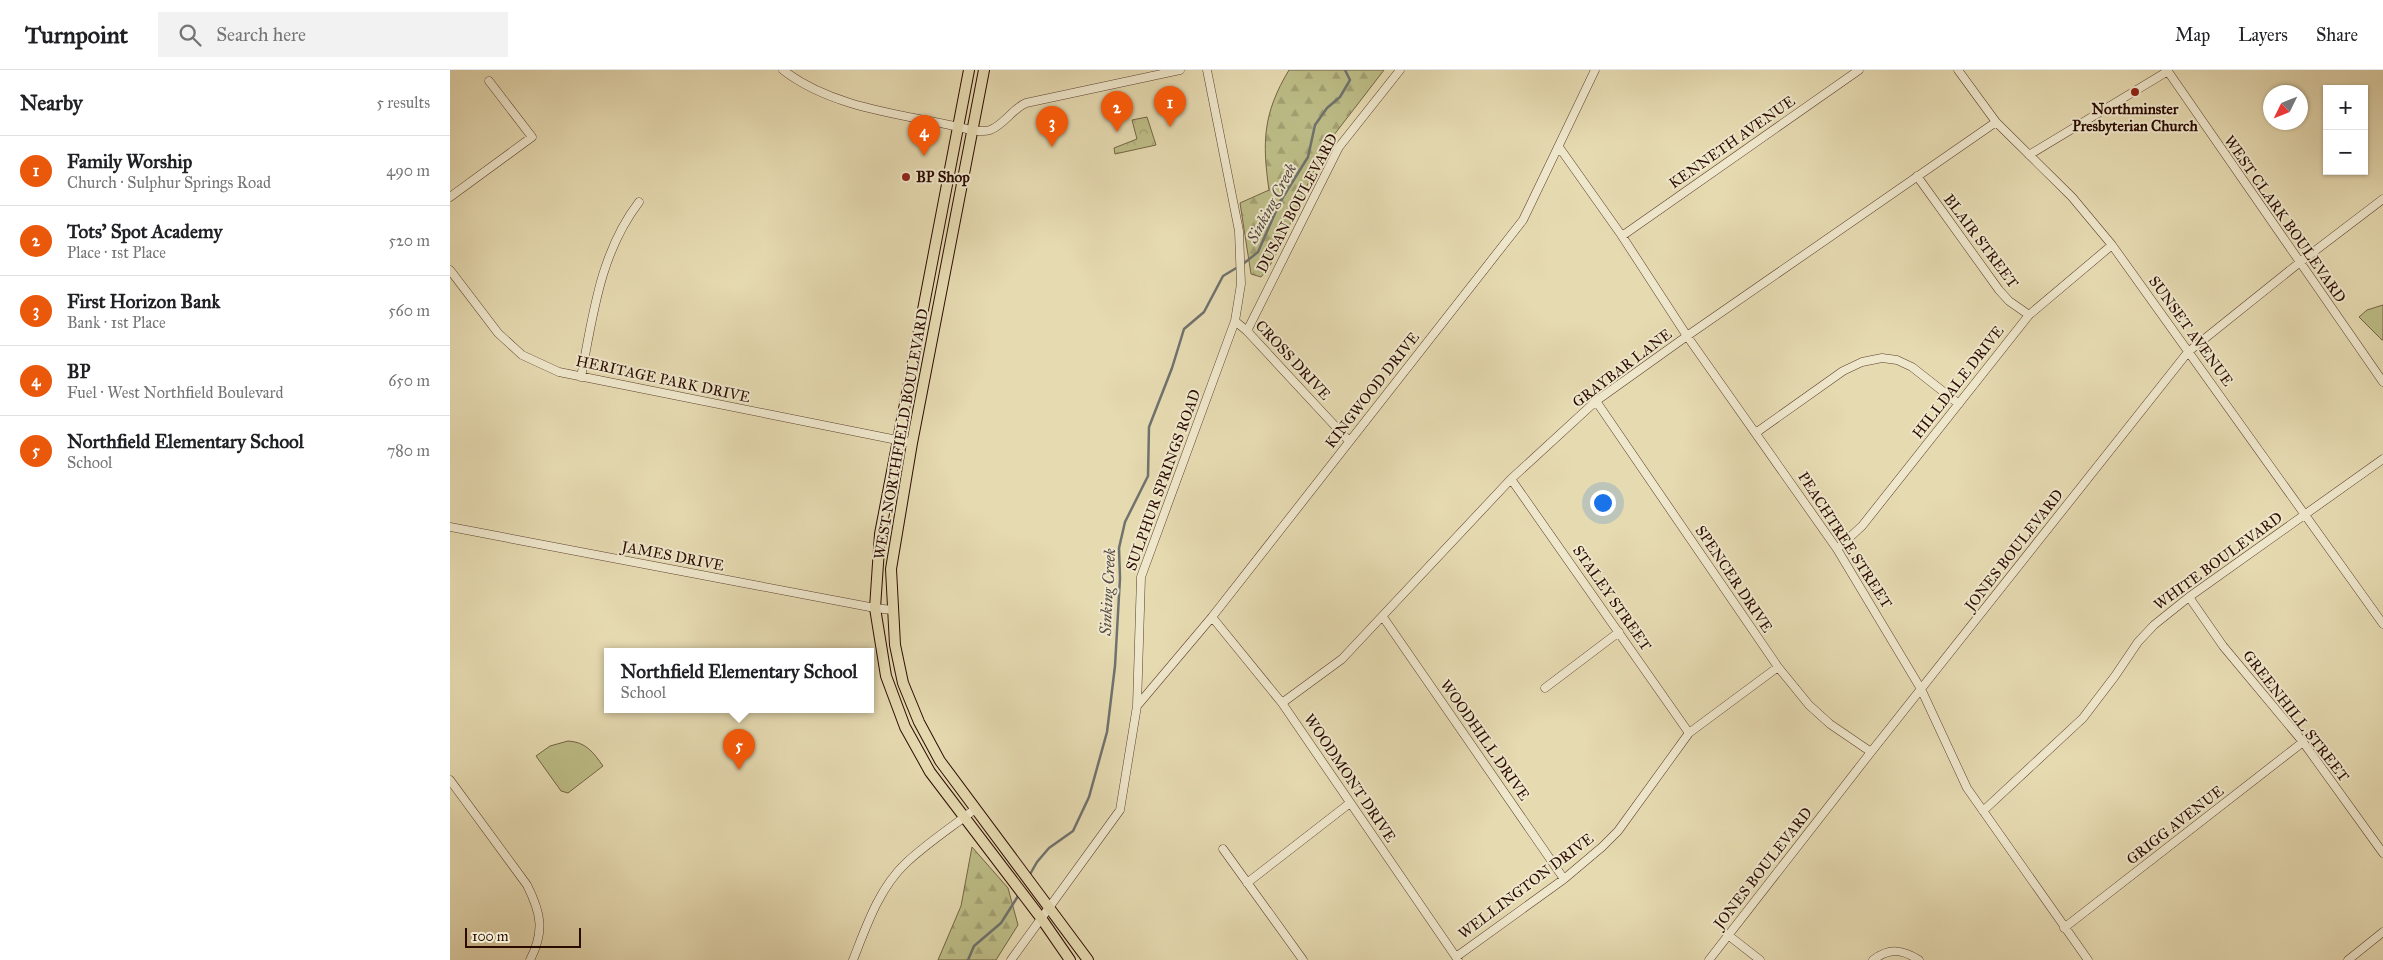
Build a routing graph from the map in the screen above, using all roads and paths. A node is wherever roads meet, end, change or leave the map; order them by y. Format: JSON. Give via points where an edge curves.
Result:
{"nodes":[{"id":1,"x":783,"y":70,"type":"edge"},
{"id":2,"x":969,"y":70,"type":"edge"},
{"id":3,"x":984,"y":70,"type":"edge"},
{"id":4,"x":1180,"y":70,"type":"edge"},
{"id":5,"x":1207,"y":70,"type":"edge"},
{"id":6,"x":1400,"y":70,"type":"edge"},
{"id":7,"x":1595,"y":70,"type":"edge"},
{"id":8,"x":1859,"y":70,"type":"edge"},
{"id":9,"x":1958,"y":70,"type":"edge"},
{"id":10,"x":2167,"y":71,"type":"edge"},
{"id":11,"x":489,"y":81,"type":"dead end"},
{"id":12,"x":1996,"y":122,"type":"junction"},
{"id":13,"x":958,"y":126,"type":"junction"},
{"id":14,"x":973,"y":129,"type":"junction"},
{"id":15,"x":1559,"y":147,"type":"junction"},
{"id":16,"x":2030,"y":155,"type":"junction"},
{"id":17,"x":1917,"y":176,"type":"junction"},
{"id":18,"x":450,"y":197,"type":"edge"},
{"id":19,"x":2383,"y":199,"type":"edge"},
{"id":20,"x":639,"y":202,"type":"dead end"},
{"id":21,"x":1622,"y":236,"type":"junction"},
{"id":22,"x":2112,"y":245,"type":"junction"},
{"id":23,"x":2299,"y":263,"type":"junction"},
{"id":24,"x":450,"y":270,"type":"edge"},
{"id":25,"x":2029,"y":315,"type":"junction"},
{"id":26,"x":1235,"y":321,"type":"junction"},
{"id":27,"x":1247,"y":330,"type":"junction"},
{"id":28,"x":1687,"y":336,"type":"junction"},
{"id":29,"x":2188,"y":352,"type":"junction"},
{"id":30,"x":912,"y":367,"type":"junction"},
{"id":31,"x":927,"y":370,"type":"junction"},
{"id":32,"x":581,"y":377,"type":"junction"},
{"id":33,"x":2383,"y":382,"type":"edge"},
{"id":34,"x":1596,"y":401,"type":"junction"},
{"id":35,"x":1958,"y":404,"type":"junction"},
{"id":36,"x":1757,"y":432,"type":"junction"},
{"id":37,"x":897,"y":440,"type":"junction"},
{"id":38,"x":1349,"y":441,"type":"junction"},
{"id":39,"x":912,"y":443,"type":"junction"},
{"id":40,"x":2383,"y":459,"type":"edge"},
{"id":41,"x":1511,"y":479,"type":"junction"},
{"id":42,"x":2305,"y":514,"type":"junction"},
{"id":43,"x":450,"y":527,"type":"edge"},
{"id":44,"x":1837,"y":549,"type":"junction"},
{"id":45,"x":2189,"y":597,"type":"junction"},
{"id":46,"x":875,"y":608,"type":"junction"},
{"id":47,"x":892,"y":610,"type":"junction"},
{"id":48,"x":1212,"y":617,"type":"junction"},
{"id":49,"x":1383,"y":617,"type":"junction"},
{"id":50,"x":2383,"y":624,"type":"edge"},
{"id":51,"x":1619,"y":632,"type":"junction"},
{"id":52,"x":1778,"y":667,"type":"junction"},
{"id":53,"x":1545,"y":688,"type":"dead end"},
{"id":54,"x":1921,"y":689,"type":"junction"},
{"id":55,"x":1282,"y":703,"type":"junction"},
{"id":56,"x":1137,"y":706,"type":"junction"},
{"id":57,"x":1689,"y":733,"type":"junction"},
{"id":58,"x":2304,"y":742,"type":"junction"},
{"id":59,"x":1871,"y":752,"type":"junction"},
{"id":60,"x":450,"y":780,"type":"edge"},
{"id":61,"x":1350,"y":803,"type":"junction"},
{"id":62,"x":975,"y":808,"type":"junction"},
{"id":63,"x":1983,"y":812,"type":"junction"},
{"id":64,"x":964,"y":818,"type":"junction"},
{"id":65,"x":1223,"y":849,"type":"dead end"},
{"id":66,"x":2383,"y":852,"type":"edge"},
{"id":67,"x":1564,"y":879,"type":"junction"},
{"id":68,"x":1247,"y":883,"type":"junction"},
{"id":69,"x":1049,"y":906,"type":"junction"},
{"id":70,"x":1041,"y":918,"type":"junction"},
{"id":71,"x":2064,"y":928,"type":"junction"},
{"id":72,"x":2383,"y":932,"type":"edge"},
{"id":73,"x":1728,"y":935,"type":"junction"},
{"id":74,"x":1457,"y":958,"type":"edge"},
{"id":75,"x":530,"y":960,"type":"edge"},
{"id":76,"x":853,"y":960,"type":"edge"},
{"id":77,"x":1011,"y":960,"type":"edge"},
{"id":78,"x":1070,"y":960,"type":"edge"},
{"id":79,"x":1088,"y":960,"type":"edge"},
{"id":80,"x":1302,"y":960,"type":"edge"},
{"id":81,"x":1709,"y":960,"type":"edge"},
{"id":82,"x":1760,"y":960,"type":"edge"},
{"id":83,"x":1873,"y":960,"type":"edge"},
{"id":84,"x":1919,"y":960,"type":"edge"},
{"id":85,"x":2088,"y":960,"type":"edge"},
{"id":86,"x":2348,"y":960,"type":"edge"}],
"edges":[{"from":1,"to":13,"type":"street","via":[[822,92],[855,104]]},
{"from":2,"to":13,"type":"main road","name":"WEST NORTHFIELD BOULEVARD"},
{"from":3,"to":14,"type":"main road","name":"WEST NORTHFIELD BOULEVARD"},
{"from":4,"to":14,"type":"street","via":[[1026,103],[989,130]]},
{"from":5,"to":26,"type":"street","name":"SULPHUR SPRINGS ROAD","via":[[1239,230],[1242,270]]},
{"from":6,"to":27,"type":"street","name":"DUSAN BOULEVARD","via":[[1339,147]]},
{"from":7,"to":15,"type":"street","name":"KINGWOOD DRIVE"},
{"from":8,"to":21,"type":"street","name":"KENNETH AVENUE"},
{"from":9,"to":12,"type":"street","name":"SUNSET AVENUE"},
{"from":10,"to":16,"type":"street"},
{"from":10,"to":23,"type":"street","name":"WEST CLARK BOULEVARD"},
{"from":11,"to":18,"type":"street","via":[[532,137]]},
{"from":12,"to":16,"type":"street","name":"SUNSET AVENUE"},
{"from":12,"to":17,"type":"street","name":"GRAYBAR LANE"},
{"from":13,"to":14,"type":"street"},
{"from":13,"to":30,"type":"main road","name":"WEST NORTHFIELD BOULEVARD"},
{"from":14,"to":31,"type":"main road","name":"WEST NORTHFIELD BOULEVARD"},
{"from":15,"to":21,"type":"street","name":"PEACHTREE STREET"},
{"from":15,"to":38,"type":"street","name":"KINGWOOD DRIVE","via":[[1522,220]]},
{"from":16,"to":22,"type":"street","name":"SUNSET AVENUE","via":[[2072,197]]},
{"from":17,"to":25,"type":"street","name":"BLAIR STREET","via":[[1999,290]]},
{"from":17,"to":28,"type":"street","name":"GRAYBAR LANE"},
{"from":19,"to":23,"type":"street","name":"JONES BOULEVARD"},
{"from":20,"to":32,"type":"street","via":[[617,235],[597,292]]},
{"from":21,"to":28,"type":"street","name":"PEACHTREE STREET"},
{"from":22,"to":25,"type":"street","name":"HILLDALE DRIVE"},
{"from":22,"to":29,"type":"street","name":"SUNSET AVENUE"},
{"from":23,"to":29,"type":"street","name":"JONES BOULEVARD"},
{"from":23,"to":33,"type":"street","name":"WEST CLARK BOULEVARD"},
{"from":24,"to":32,"type":"street","name":"HERITAGE PARK DRIVE","via":[[498,333],[522,355],[559,372]]},
{"from":25,"to":35,"type":"street","name":"HILLDALE DRIVE"},
{"from":26,"to":27,"type":"street","name":"CROSS DRIVE"},
{"from":26,"to":56,"type":"street","name":"SULPHUR SPRINGS ROAD","via":[[1141,577]]},
{"from":27,"to":38,"type":"street","name":"CROSS DRIVE"},
{"from":28,"to":34,"type":"street","name":"GRAYBAR LANE"},
{"from":28,"to":36,"type":"street","name":"PEACHTREE STREET"},
{"from":29,"to":42,"type":"street","name":"SUNSET AVENUE"},
{"from":29,"to":54,"type":"street","name":"JONES BOULEVARD"},
{"from":30,"to":31,"type":"main road"},
{"from":30,"to":37,"type":"main road","name":"WEST NORTHFIELD BOULEVARD"},
{"from":31,"to":39,"type":"main road","name":"WEST NORTHFIELD BOULEVARD"},
{"from":32,"to":37,"type":"street","name":"HERITAGE PARK DRIVE"},
{"from":34,"to":41,"type":"street","name":"GRAYBAR LANE"},
{"from":34,"to":52,"type":"street","name":"SPENCER DRIVE"},
{"from":35,"to":36,"type":"street","via":[[1912,367],[1882,358],[1862,362],[1844,372]]},
{"from":35,"to":44,"type":"street","name":"HILLDALE DRIVE","via":[[1862,526]]},
{"from":36,"to":44,"type":"street","name":"PEACHTREE STREET"},
{"from":37,"to":39,"type":"street","name":"HERITAGE PARK DRIVE"},
{"from":37,"to":46,"type":"main road","name":"WEST NORTHFIELD BOULEVARD","via":[[880,534]]},
{"from":38,"to":48,"type":"street","name":"KINGWOOD DRIVE"},
{"from":39,"to":47,"type":"main road","name":"WEST NORTHFIELD BOULEVARD","via":[[891,569]]},
{"from":40,"to":42,"type":"street","name":"WHITE BOULEVARD"},
{"from":41,"to":49,"type":"street","name":"GRAYBAR LANE"},
{"from":41,"to":51,"type":"street","name":"STALEY STREET"},
{"from":42,"to":45,"type":"street","name":"WHITE BOULEVARD"},
{"from":42,"to":50,"type":"street","name":"SUNSET AVENUE"},
{"from":43,"to":46,"type":"street","name":"JAMES DRIVE"},
{"from":44,"to":54,"type":"street","name":"PEACHTREE STREET"},
{"from":45,"to":58,"type":"street","name":"GREENHILL STREET","via":[[2223,646]]},
{"from":45,"to":63,"type":"street","name":"WHITE BOULEVARD","via":[[2138,642],[2083,718]]},
{"from":46,"to":47,"type":"street","name":"JAMES DRIVE"},
{"from":46,"to":64,"type":"main road","name":"WEST NORTHFIELD BOULEVARD","via":[[886,676],[905,727],[930,772]]},
{"from":47,"to":62,"type":"main road","name":"WEST NORTHFIELD BOULEVARD","via":[[903,683],[919,722],[940,761]]},
{"from":48,"to":55,"type":"street","name":"WOODMONT DRIVE"},
{"from":48,"to":56,"type":"street","name":"KINGWOOD DRIVE"},
{"from":49,"to":55,"type":"street","name":"GRAYBAR LANE","via":[[1342,659]]},
{"from":49,"to":67,"type":"street","name":"WOODHILL DRIVE"},
{"from":51,"to":53,"type":"street"},
{"from":51,"to":57,"type":"street","name":"STALEY STREET"},
{"from":52,"to":57,"type":"street","name":"WELLINGTON DRIVE"},
{"from":52,"to":59,"type":"street","name":"SPENCER DRIVE","via":[[1809,705]]},
{"from":54,"to":59,"type":"street","name":"JONES BOULEVARD"},
{"from":54,"to":63,"type":"street","name":"PEACHTREE STREET","via":[[1967,788]]},
{"from":55,"to":61,"type":"street","name":"WOODMONT DRIVE"},
{"from":56,"to":69,"type":"street","name":"SULPHUR SPRINGS ROAD","via":[[1120,810]]},
{"from":57,"to":67,"type":"street","name":"WELLINGTON DRIVE","via":[[1618,831]]},
{"from":58,"to":66,"type":"street","name":"GREENHILL STREET"},
{"from":58,"to":71,"type":"street","name":"GRIGG AVENUE"},
{"from":59,"to":73,"type":"street","name":"JONES BOULEVARD"},
{"from":60,"to":75,"type":"street","via":[[527,885],[536,904],[540,928]]},
{"from":61,"to":68,"type":"street"},
{"from":61,"to":74,"type":"street","name":"WOODMONT DRIVE"},
{"from":62,"to":64,"type":"street"},
{"from":62,"to":69,"type":"main road","name":"WEST NORTHFIELD BOULEVARD"},
{"from":63,"to":71,"type":"street","name":"PEACHTREE STREET"},
{"from":64,"to":70,"type":"main road","name":"WEST NORTHFIELD BOULEVARD"},
{"from":64,"to":76,"type":"street","via":[[905,863],[882,894]]},
{"from":65,"to":68,"type":"street"},
{"from":67,"to":74,"type":"street","name":"WELLINGTON DRIVE"},
{"from":68,"to":80,"type":"street"},
{"from":69,"to":70,"type":"street","name":"SULPHUR SPRINGS ROAD"},
{"from":69,"to":79,"type":"main road","name":"WEST NORTHFIELD BOULEVARD"},
{"from":70,"to":77,"type":"street","name":"SULPHUR SPRINGS ROAD"},
{"from":70,"to":78,"type":"main road","name":"WEST NORTHFIELD BOULEVARD"},
{"from":71,"to":85,"type":"street","name":"PEACHTREE STREET"},
{"from":72,"to":86,"type":"street"},
{"from":73,"to":81,"type":"street","name":"JONES BOULEVARD"},
{"from":73,"to":82,"type":"street"},
{"from":83,"to":84,"type":"street","via":[[1889,951],[1899,950]]}]}
